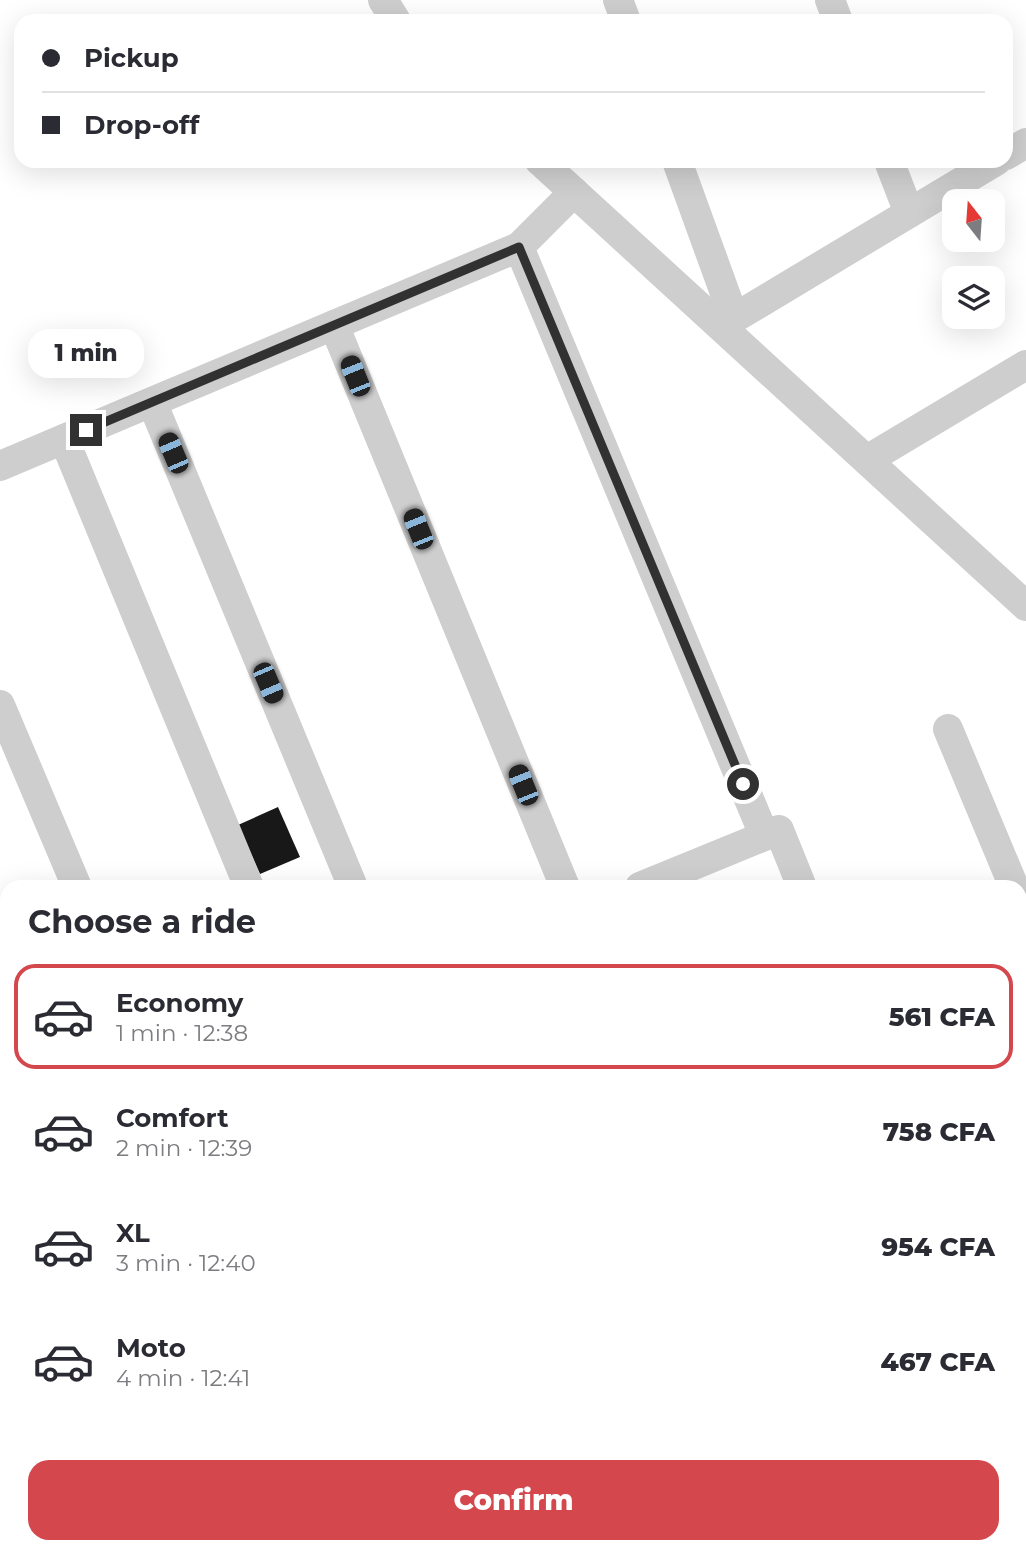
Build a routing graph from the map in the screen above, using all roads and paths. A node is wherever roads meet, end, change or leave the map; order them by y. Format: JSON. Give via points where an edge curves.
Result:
{"nodes":[{"id":1,"x":548,"y":168,"type":"edge"},
{"id":2,"x":679,"y":168,"type":"edge"},
{"id":3,"x":893,"y":168,"type":"edge"},
{"id":4,"x":985,"y":168,"type":"edge"},
{"id":5,"x":574,"y":192,"type":"junction"},
{"id":6,"x":909,"y":214,"type":"junction"},
{"id":7,"x":519,"y":247,"type":"junction"},
{"id":8,"x":727,"y":322,"type":"junction"},
{"id":9,"x":334,"y":325,"type":"junction"},
{"id":10,"x":1026,"y":365,"type":"edge"},
{"id":11,"x":152,"y":402,"type":"junction"},
{"id":12,"x":64,"y":439,"type":"junction"},
{"id":13,"x":867,"y":460,"type":"junction"},
{"id":14,"x":0,"y":466,"type":"edge"},
{"id":15,"x":1026,"y":606,"type":"edge"},
{"id":16,"x":0,"y":705,"type":"edge"},
{"id":17,"x":948,"y":729,"type":"dead end"},
{"id":18,"x":764,"y":835,"type":"junction"},
{"id":19,"x":74,"y":880,"type":"edge"},
{"id":20,"x":246,"y":880,"type":"edge"},
{"id":21,"x":350,"y":880,"type":"edge"},
{"id":22,"x":562,"y":880,"type":"edge"},
{"id":23,"x":657,"y":880,"type":"edge"},
{"id":24,"x":799,"y":880,"type":"edge"},
{"id":25,"x":1011,"y":880,"type":"edge"}],
"edges":[{"from":1,"to":5,"type":"street"},
{"from":2,"to":8,"type":"street"},
{"from":3,"to":6,"type":"street"},
{"from":4,"to":6,"type":"street"},
{"from":5,"to":7,"type":"street"},
{"from":5,"to":8,"type":"street"},
{"from":6,"to":8,"type":"street"},
{"from":7,"to":9,"type":"street"},
{"from":7,"to":18,"type":"street"},
{"from":8,"to":13,"type":"street"},
{"from":9,"to":11,"type":"street"},
{"from":9,"to":22,"type":"street"},
{"from":10,"to":13,"type":"street"},
{"from":11,"to":12,"type":"street"},
{"from":11,"to":21,"type":"street"},
{"from":12,"to":14,"type":"street"},
{"from":12,"to":20,"type":"street"},
{"from":13,"to":15,"type":"street"},
{"from":16,"to":19,"type":"street"},
{"from":17,"to":25,"type":"street"},
{"from":18,"to":23,"type":"street"},
{"from":18,"to":24,"type":"street","via":[[779,830]]}]}
